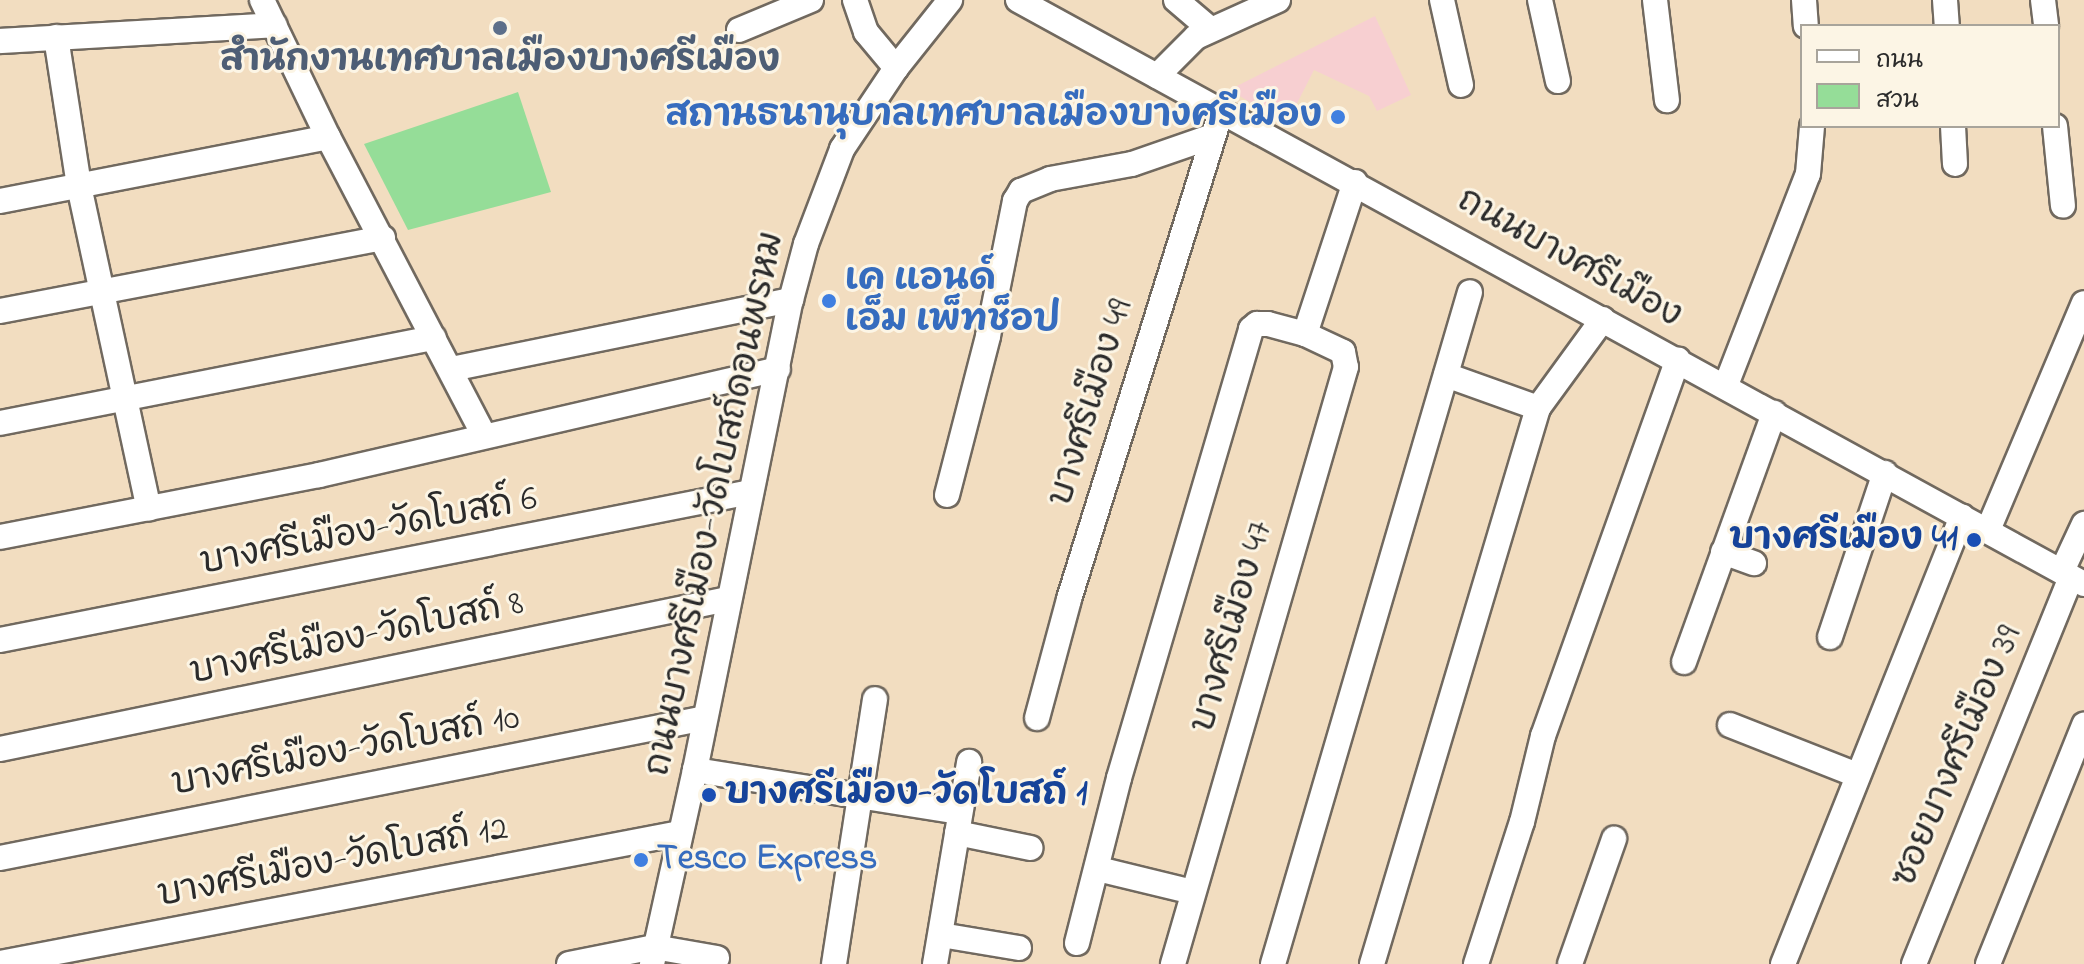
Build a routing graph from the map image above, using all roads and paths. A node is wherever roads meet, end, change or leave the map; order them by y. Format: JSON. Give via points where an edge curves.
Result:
{"nodes":[{"id":1,"x":262,"y":0,"type":"edge"},
{"id":2,"x":811,"y":0,"type":"edge"},
{"id":3,"x":855,"y":0,"type":"edge"},
{"id":4,"x":950,"y":0,"type":"edge"},
{"id":5,"x":1018,"y":0,"type":"edge"},
{"id":6,"x":1176,"y":0,"type":"edge"},
{"id":7,"x":1278,"y":0,"type":"edge"},
{"id":8,"x":1442,"y":0,"type":"edge"},
{"id":9,"x":1540,"y":0,"type":"edge"},
{"id":10,"x":1655,"y":0,"type":"edge"},
{"id":11,"x":1804,"y":0,"type":"edge"},
{"id":12,"x":1945,"y":0,"type":"edge"},
{"id":13,"x":2043,"y":0,"type":"edge"},
{"id":14,"x":1253,"y":5,"type":"edge"},
{"id":15,"x":1806,"y":24,"type":"edge"},
{"id":16,"x":1947,"y":24,"type":"edge"},
{"id":17,"x":2046,"y":24,"type":"edge"},
{"id":18,"x":275,"y":25,"type":"junction"},
{"id":19,"x":1210,"y":29,"type":"junction"},
{"id":20,"x":739,"y":30,"type":"dead end"},
{"id":21,"x":56,"y":37,"type":"junction"},
{"id":22,"x":0,"y":41,"type":"edge"},
{"id":23,"x":896,"y":68,"type":"junction"},
{"id":24,"x":1157,"y":76,"type":"junction"},
{"id":25,"x":1558,"y":81,"type":"dead end"},
{"id":26,"x":1461,"y":85,"type":"dead end"},
{"id":27,"x":1667,"y":100,"type":"dead end"},
{"id":28,"x":1221,"y":112,"type":"junction"},
{"id":29,"x":1812,"y":128,"type":"edge"},
{"id":30,"x":1953,"y":128,"type":"edge"},
{"id":31,"x":2055,"y":128,"type":"edge"},
{"id":32,"x":1213,"y":136,"type":"junction"},
{"id":33,"x":328,"y":137,"type":"junction"},
{"id":34,"x":1955,"y":164,"type":"dead end"},
{"id":35,"x":1355,"y":182,"type":"junction"},
{"id":36,"x":79,"y":186,"type":"junction"},
{"id":37,"x":0,"y":201,"type":"edge"},
{"id":38,"x":2063,"y":206,"type":"dead end"},
{"id":39,"x":383,"y":238,"type":"junction"},
{"id":40,"x":103,"y":292,"type":"junction"},
{"id":41,"x":1470,"y":292,"type":"dead end"},
{"id":42,"x":791,"y":300,"type":"junction"},
{"id":43,"x":2084,"y":303,"type":"edge"},
{"id":44,"x":0,"y":311,"type":"edge"},
{"id":45,"x":1603,"y":319,"type":"junction"},
{"id":46,"x":1305,"y":334,"type":"junction"},
{"id":47,"x":434,"y":338,"type":"junction"},
{"id":48,"x":1678,"y":359,"type":"junction"},
{"id":49,"x":451,"y":369,"type":"junction"},
{"id":50,"x":778,"y":369,"type":"junction"},
{"id":51,"x":1446,"y":375,"type":"junction"},
{"id":52,"x":1726,"y":385,"type":"junction"},
{"id":53,"x":124,"y":398,"type":"junction"},
{"id":54,"x":1538,"y":408,"type":"junction"},
{"id":55,"x":1774,"y":413,"type":"junction"},
{"id":56,"x":0,"y":423,"type":"edge"},
{"id":57,"x":484,"y":436,"type":"junction"},
{"id":58,"x":1885,"y":473,"type":"junction"},
{"id":59,"x":751,"y":492,"type":"junction"},
{"id":60,"x":947,"y":495,"type":"dead end"},
{"id":61,"x":149,"y":509,"type":"junction"},
{"id":62,"x":1962,"y":516,"type":"junction"},
{"id":63,"x":2084,"y":524,"type":"edge"},
{"id":64,"x":1988,"y":530,"type":"junction"},
{"id":65,"x":0,"y":537,"type":"edge"},
{"id":66,"x":1723,"y":552,"type":"junction"},
{"id":67,"x":1754,"y":563,"type":"dead end"},
{"id":68,"x":2072,"y":578,"type":"edge"},
{"id":69,"x":728,"y":599,"type":"junction"},
{"id":70,"x":1830,"y":637,"type":"dead end"},
{"id":71,"x":0,"y":640,"type":"edge"},
{"id":72,"x":1684,"y":662,"type":"dead end"},
{"id":73,"x":875,"y":699,"type":"dead end"},
{"id":74,"x":705,"y":718,"type":"junction"},
{"id":75,"x":1037,"y":718,"type":"dead end"},
{"id":76,"x":1730,"y":725,"type":"dead end"},
{"id":77,"x":2084,"y":725,"type":"edge"},
{"id":78,"x":0,"y":749,"type":"edge"},
{"id":79,"x":969,"y":762,"type":"dead end"},
{"id":80,"x":695,"y":770,"type":"junction"},
{"id":81,"x":1857,"y":775,"type":"junction"},
{"id":82,"x":858,"y":795,"type":"junction"},
{"id":83,"x":959,"y":822,"type":"junction"},
{"id":84,"x":680,"y":833,"type":"junction"},
{"id":85,"x":1614,"y":839,"type":"dead end"},
{"id":86,"x":1030,"y":848,"type":"dead end"},
{"id":87,"x":0,"y":858,"type":"edge"},
{"id":88,"x":1098,"y":869,"type":"junction"},
{"id":89,"x":1193,"y":892,"type":"junction"},
{"id":90,"x":941,"y":935,"type":"junction"},
{"id":91,"x":1077,"y":943,"type":"dead end"},
{"id":92,"x":1019,"y":948,"type":"dead end"},
{"id":93,"x":653,"y":955,"type":"edge"},
{"id":94,"x":717,"y":958,"type":"dead end"},
{"id":95,"x":0,"y":963,"type":"edge"},
{"id":96,"x":569,"y":964,"type":"edge"},
{"id":97,"x":834,"y":964,"type":"edge"},
{"id":98,"x":935,"y":964,"type":"edge"},
{"id":99,"x":1173,"y":964,"type":"edge"},
{"id":100,"x":1273,"y":964,"type":"edge"},
{"id":101,"x":1372,"y":964,"type":"edge"},
{"id":102,"x":1476,"y":964,"type":"edge"},
{"id":103,"x":1570,"y":964,"type":"edge"},
{"id":104,"x":1783,"y":964,"type":"edge"},
{"id":105,"x":1914,"y":964,"type":"edge"},
{"id":106,"x":1988,"y":964,"type":"edge"}],
"edges":[{"from":1,"to":18,"type":"street"},
{"from":2,"to":20,"type":"street"},
{"from":3,"to":23,"type":"street","via":[[866,32]]},
{"from":4,"to":23,"type":"street","name":"ถนนบางศรีเมือง-วัดโบสถ์ดอนพรหม"},
{"from":5,"to":24,"type":"street","name":"ถนนบางศรีเมือง"},
{"from":6,"to":19,"type":"street"},
{"from":7,"to":14,"type":"street"},
{"from":8,"to":26,"type":"street"},
{"from":9,"to":25,"type":"street"},
{"from":10,"to":27,"type":"street"},
{"from":11,"to":15,"type":"street"},
{"from":12,"to":16,"type":"street"},
{"from":13,"to":17,"type":"street"},
{"from":14,"to":19,"type":"street"},
{"from":18,"to":21,"type":"street"},
{"from":18,"to":33,"type":"street"},
{"from":19,"to":24,"type":"street"},
{"from":21,"to":22,"type":"street"},
{"from":21,"to":36,"type":"street"},
{"from":23,"to":42,"type":"street","name":"ถนนบางศรีเมือง-วัดโบสถ์ดอนพรหม","via":[[842,149]]},
{"from":24,"to":28,"type":"street","name":"ถนนบางศรีเมือง"},
{"from":28,"to":32,"type":"street","name":"บางศรีเมือง 49"},
{"from":28,"to":35,"type":"street","name":"ถนนบางศรีเมือง"},
{"from":29,"to":52,"type":"street","via":[[1808,174]]},
{"from":30,"to":34,"type":"street"},
{"from":31,"to":38,"type":"street"},
{"from":32,"to":60,"type":"street","via":[[1132,164],[1050,179],[1021,191]]},
{"from":32,"to":75,"type":"street","name":"บางศรีเมือง 49"},
{"from":33,"to":36,"type":"street"},
{"from":33,"to":39,"type":"street"},
{"from":35,"to":45,"type":"street","name":"ถนนบางศรีเมือง"},
{"from":35,"to":46,"type":"street"},
{"from":36,"to":37,"type":"street"},
{"from":36,"to":40,"type":"street"},
{"from":39,"to":40,"type":"street"},
{"from":39,"to":47,"type":"street"},
{"from":40,"to":44,"type":"street"},
{"from":40,"to":53,"type":"street"},
{"from":41,"to":51,"type":"street"},
{"from":42,"to":49,"type":"street"},
{"from":42,"to":50,"type":"street","name":"ถนนบางศรีเมือง-วัดโบสถ์ดอนพรหม"},
{"from":43,"to":64,"type":"street"},
{"from":45,"to":48,"type":"street","name":"ถนนบางศรีเมือง"},
{"from":45,"to":54,"type":"street"},
{"from":46,"to":88,"type":"street","name":"บางศรีเมือง 47","via":[[1257,324],[1251,329],[1119,778]]},
{"from":46,"to":89,"type":"street","name":"บางศรีเมือง 47","via":[[1343,352],[1346,367]]},
{"from":47,"to":49,"type":"street"},
{"from":47,"to":53,"type":"street"},
{"from":48,"to":52,"type":"street","name":"ถนนบางศรีเมือง"},
{"from":48,"to":102,"type":"street","via":[[1543,736],[1522,822]]},
{"from":49,"to":57,"type":"street"},
{"from":50,"to":57,"type":"street"},
{"from":50,"to":59,"type":"street","name":"ถนนบางศรีเมือง-วัดโบสถ์ดอนพรหม"},
{"from":51,"to":54,"type":"street"},
{"from":51,"to":100,"type":"street"},
{"from":52,"to":55,"type":"street","name":"ถนนบางศรีเมือง"},
{"from":53,"to":56,"type":"street"},
{"from":53,"to":61,"type":"street"},
{"from":54,"to":101,"type":"street"},
{"from":55,"to":58,"type":"street","name":"ถนนบางศรีเมือง"},
{"from":55,"to":66,"type":"street"},
{"from":57,"to":61,"type":"street"},
{"from":58,"to":62,"type":"street","name":"ถนนบางศรีเมือง"},
{"from":58,"to":70,"type":"street"},
{"from":59,"to":69,"type":"street","name":"ถนนบางศรีเมือง-วัดโบสถ์ดอนพรหม"},
{"from":59,"to":71,"type":"street","name":"บางศรีเมือง-วัดโบสถ์ 6"},
{"from":61,"to":65,"type":"street"},
{"from":62,"to":64,"type":"street","name":"ถนนบางศรีเมือง"},
{"from":62,"to":81,"type":"street"},
{"from":63,"to":68,"type":"street","name":"ซอยบางศรีเมือง 39"},
{"from":64,"to":68,"type":"street","name":"ถนนบางศรีเมือง"},
{"from":66,"to":67,"type":"street"},
{"from":66,"to":72,"type":"street"},
{"from":68,"to":105,"type":"street","name":"ซอยบางศรีเมือง 39"},
{"from":69,"to":74,"type":"street","name":"ถนนบางศรีเมือง-วัดโบสถ์ดอนพรหม"},
{"from":69,"to":78,"type":"street","name":"บางศรีเมือง-วัดโบสถ์ 8"},
{"from":73,"to":82,"type":"street"},
{"from":74,"to":80,"type":"street","name":"ถนนบางศรีเมือง-วัดโบสถ์ดอนพรหม"},
{"from":74,"to":87,"type":"street","name":"บางศรีเมือง-วัดโบสถ์ 10"},
{"from":76,"to":81,"type":"street"},
{"from":77,"to":106,"type":"street"},
{"from":79,"to":83,"type":"street"},
{"from":80,"to":82,"type":"street"},
{"from":80,"to":84,"type":"street","name":"ถนนบางศรีเมือง-วัดโบสถ์ดอนพรหม"},
{"from":81,"to":104,"type":"street"},
{"from":82,"to":83,"type":"street"},
{"from":82,"to":97,"type":"street"},
{"from":83,"to":86,"type":"street"},
{"from":83,"to":90,"type":"street"},
{"from":84,"to":93,"type":"street","name":"ถนนบางศรีเมือง-วัดโบสถ์ดอนพรหม"},
{"from":84,"to":95,"type":"street","name":"บางศรีเมือง-วัดโบสถ์ 12"},
{"from":85,"to":103,"type":"street"},
{"from":88,"to":89,"type":"street"},
{"from":88,"to":91,"type":"street"},
{"from":89,"to":99,"type":"street","name":"บางศรีเมือง 47"},
{"from":90,"to":92,"type":"street"},
{"from":90,"to":98,"type":"street"},
{"from":93,"to":94,"type":"street"},
{"from":93,"to":96,"type":"street"}]}
